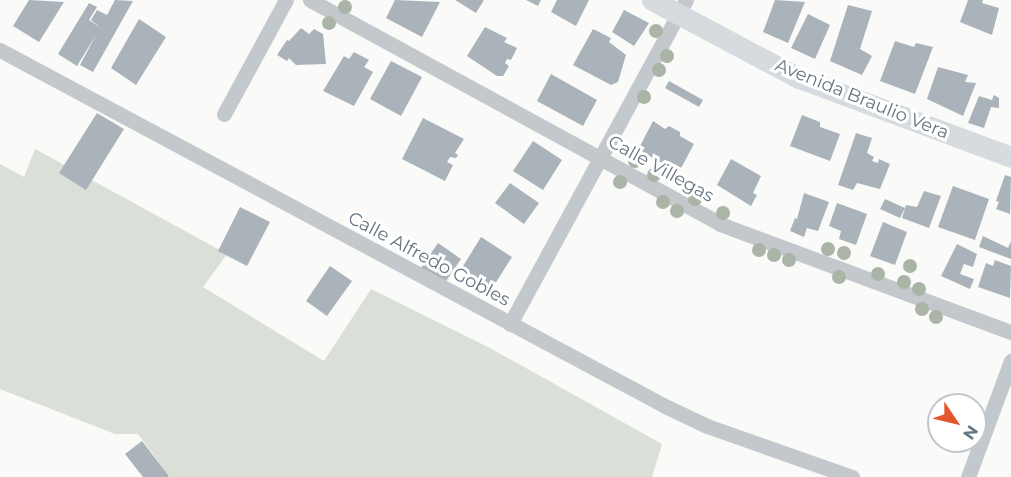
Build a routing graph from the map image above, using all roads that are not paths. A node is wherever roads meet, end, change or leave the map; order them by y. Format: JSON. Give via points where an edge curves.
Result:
{"nodes":[{"id":1,"x":286,"y":0,"type":"edge"},
{"id":2,"x":310,"y":0,"type":"edge"},
{"id":3,"x":652,"y":0,"type":"edge"},
{"id":4,"x":682,"y":7,"type":"edge"},
{"id":5,"x":0,"y":50,"type":"edge"},
{"id":6,"x":224,"y":114,"type":"dead end"},
{"id":7,"x":600,"y":157,"type":"junction"},
{"id":8,"x":1011,"y":157,"type":"edge"},
{"id":9,"x":510,"y":324,"type":"junction"},
{"id":10,"x":1011,"y":332,"type":"edge"},
{"id":11,"x":1011,"y":361,"type":"edge"},
{"id":12,"x":852,"y":477,"type":"edge"},
{"id":13,"x":968,"y":477,"type":"edge"}],
"edges":[{"from":1,"to":6,"type":"street"},
{"from":2,"to":7,"type":"street","name":"Calle Villegas"},
{"from":3,"to":4,"type":"main road","name":"Avenida Braulio Vera"},
{"from":4,"to":7,"type":"street"},
{"from":4,"to":8,"type":"main road","name":"Avenida Braulio Vera","via":[[799,78]]},
{"from":5,"to":9,"type":"street","name":"Calle Alfredo Gobles"},
{"from":7,"to":9,"type":"street"},
{"from":7,"to":10,"type":"street","name":"Calle Villegas","via":[[750,237]]},
{"from":9,"to":12,"type":"street","name":"Calle Alfredo Gobles","via":[[707,426]]},
{"from":11,"to":13,"type":"street"}]}
